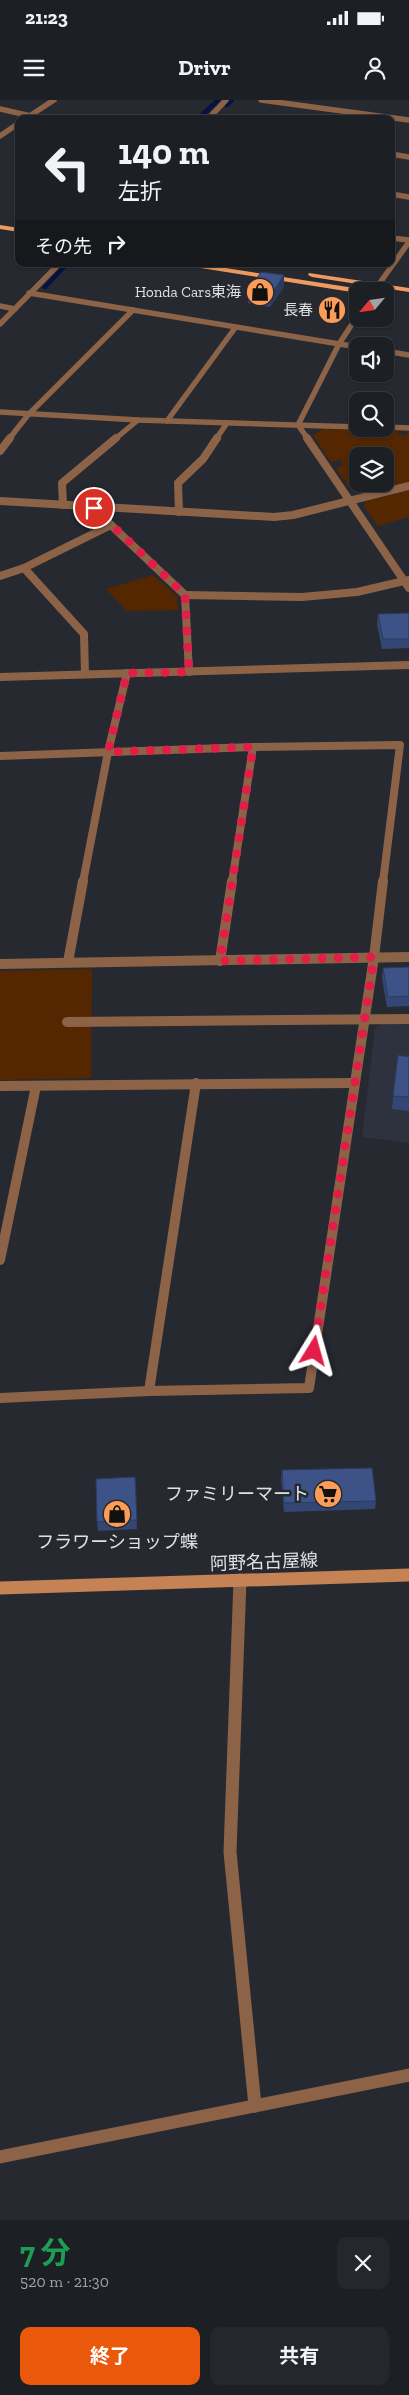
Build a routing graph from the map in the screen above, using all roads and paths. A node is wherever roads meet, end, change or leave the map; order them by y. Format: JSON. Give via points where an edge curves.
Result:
{"nodes":[{"id":1,"x":54,"y":100,"type":"edge"},
{"id":2,"x":226,"y":100,"type":"edge"},
{"id":3,"x":261,"y":100,"type":"edge"},
{"id":4,"x":0,"y":109,"type":"edge"},
{"id":5,"x":21,"y":115,"type":"edge"},
{"id":6,"x":31,"y":115,"type":"edge"},
{"id":7,"x":212,"y":115,"type":"edge"},
{"id":8,"x":372,"y":115,"type":"edge"},
{"id":9,"x":395,"y":118,"type":"edge"},
{"id":10,"x":409,"y":120,"type":"edge"},
{"id":11,"x":15,"y":126,"type":"edge"},
{"id":12,"x":0,"y":136,"type":"edge"},
{"id":13,"x":395,"y":155,"type":"edge"},
{"id":14,"x":409,"y":157,"type":"edge"},
{"id":15,"x":395,"y":195,"type":"edge"},
{"id":16,"x":409,"y":197,"type":"edge"},
{"id":17,"x":0,"y":227,"type":"edge"},
{"id":18,"x":15,"y":229,"type":"edge"},
{"id":19,"x":0,"y":234,"type":"edge"},
{"id":20,"x":15,"y":236,"type":"edge"},
{"id":21,"x":395,"y":239,"type":"edge"},
{"id":22,"x":409,"y":241,"type":"edge"},
{"id":23,"x":395,"y":261,"type":"edge"},
{"id":24,"x":55,"y":267,"type":"edge"},
{"id":25,"x":207,"y":267,"type":"edge"},
{"id":26,"x":258,"y":267,"type":"edge"},
{"id":27,"x":391,"y":267,"type":"edge"},
{"id":28,"x":380,"y":282,"type":"edge"},
{"id":29,"x":349,"y":283,"type":"edge"},
{"id":30,"x":349,"y":289,"type":"edge"},
{"id":31,"x":394,"y":289,"type":"edge"},
{"id":32,"x":409,"y":290,"type":"edge"},
{"id":33,"x":29,"y":293,"type":"junction"},
{"id":34,"x":394,"y":296,"type":"edge"},
{"id":35,"x":409,"y":298,"type":"edge"},
{"id":36,"x":0,"y":306,"type":"edge"},
{"id":37,"x":15,"y":308,"type":"junction"},
{"id":38,"x":133,"y":310,"type":"junction"},
{"id":39,"x":0,"y":324,"type":"edge"},
{"id":40,"x":235,"y":328,"type":"junction"},
{"id":41,"x":349,"y":328,"type":"edge"},
{"id":42,"x":339,"y":344,"type":"junction"},
{"id":43,"x":349,"y":346,"type":"edge"},
{"id":44,"x":394,"y":352,"type":"edge"},
{"id":45,"x":409,"y":355,"type":"edge"},
{"id":46,"x":0,"y":412,"type":"edge"},
{"id":47,"x":28,"y":415,"type":"junction"},
{"id":48,"x":138,"y":420,"type":"junction"},
{"id":49,"x":167,"y":421,"type":"junction"},
{"id":50,"x":227,"y":423,"type":"junction"},
{"id":51,"x":298,"y":425,"type":"junction"},
{"id":52,"x":349,"y":427,"type":"edge"},
{"id":53,"x":394,"y":428,"type":"edge"},
{"id":54,"x":409,"y":428,"type":"edge"},
{"id":55,"x":0,"y":451,"type":"edge"},
{"id":56,"x":409,"y":486,"type":"edge"},
{"id":57,"x":0,"y":501,"type":"edge"},
{"id":58,"x":352,"y":501,"type":"junction"},
{"id":59,"x":63,"y":505,"type":"junction"},
{"id":60,"x":94,"y":508,"type":"junction"},
{"id":61,"x":179,"y":512,"type":"junction"},
{"id":62,"x":111,"y":525,"type":"junction"},
{"id":63,"x":24,"y":568,"type":"junction"},
{"id":64,"x":0,"y":576,"type":"edge"},
{"id":65,"x":407,"y":580,"type":"edge"},
{"id":66,"x":409,"y":588,"type":"edge"},
{"id":67,"x":185,"y":595,"type":"junction"},
{"id":68,"x":409,"y":665,"type":"edge"},
{"id":69,"x":189,"y":672,"type":"junction"},
{"id":70,"x":127,"y":673,"type":"junction"},
{"id":71,"x":86,"y":674,"type":"junction"},
{"id":72,"x":0,"y":677,"type":"edge"},
{"id":73,"x":253,"y":747,"type":"junction"},
{"id":74,"x":108,"y":752,"type":"junction"},
{"id":75,"x":0,"y":756,"type":"edge"},
{"id":76,"x":374,"y":957,"type":"junction"},
{"id":77,"x":409,"y":957,"type":"edge"},
{"id":78,"x":220,"y":961,"type":"junction"},
{"id":79,"x":68,"y":962,"type":"junction"},
{"id":80,"x":0,"y":964,"type":"edge"},
{"id":81,"x":364,"y":1019,"type":"junction"},
{"id":82,"x":409,"y":1019,"type":"edge"},
{"id":83,"x":68,"y":1022,"type":"dead end"},
{"id":84,"x":196,"y":1083,"type":"junction"},
{"id":85,"x":353,"y":1083,"type":"junction"},
{"id":86,"x":0,"y":1086,"type":"edge"},
{"id":87,"x":36,"y":1086,"type":"junction"},
{"id":88,"x":0,"y":1260,"type":"edge"},
{"id":89,"x":149,"y":1391,"type":"junction"},
{"id":90,"x":0,"y":1398,"type":"edge"},
{"id":91,"x":409,"y":1575,"type":"edge"},
{"id":92,"x":240,"y":1580,"type":"junction"},
{"id":93,"x":0,"y":1588,"type":"edge"},
{"id":94,"x":409,"y":2075,"type":"edge"},
{"id":95,"x":256,"y":2106,"type":"junction"},
{"id":96,"x":0,"y":2157,"type":"edge"}],
"edges":[{"from":1,"to":6,"type":"street"},
{"from":2,"to":7,"type":"street"},
{"from":3,"to":8,"type":"street"},
{"from":4,"to":5,"type":"street"},
{"from":9,"to":10,"type":"street"},
{"from":11,"to":12,"type":"street"},
{"from":13,"to":14,"type":"street"},
{"from":15,"to":16,"type":"street"},
{"from":17,"to":18,"type":"main road"},
{"from":19,"to":20,"type":"main road"},
{"from":21,"to":22,"type":"street"},
{"from":22,"to":23,"type":"street"},
{"from":24,"to":33,"type":"street"},
{"from":25,"to":30,"type":"main road"},
{"from":26,"to":29,"type":"main road"},
{"from":27,"to":28,"type":"street"},
{"from":31,"to":32,"type":"main road"},
{"from":33,"to":37,"type":"street"},
{"from":33,"to":38,"type":"street"},
{"from":34,"to":35,"type":"main road"},
{"from":36,"to":37,"type":"street"},
{"from":37,"to":39,"type":"street"},
{"from":38,"to":40,"type":"street"},
{"from":38,"to":47,"type":"street"},
{"from":40,"to":42,"type":"street"},
{"from":40,"to":49,"type":"street"},
{"from":41,"to":42,"type":"street"},
{"from":42,"to":43,"type":"street"},
{"from":42,"to":51,"type":"street"},
{"from":44,"to":45,"type":"street"},
{"from":46,"to":47,"type":"street"},
{"from":47,"to":48,"type":"street"},
{"from":47,"to":55,"type":"street"},
{"from":48,"to":49,"type":"street"},
{"from":48,"to":59,"type":"street","via":[[62,483]]},
{"from":49,"to":50,"type":"street"},
{"from":50,"to":51,"type":"street"},
{"from":50,"to":61,"type":"street","via":[[203,459],[178,483]]},
{"from":51,"to":52,"type":"street"},
{"from":51,"to":58,"type":"street"},
{"from":53,"to":54,"type":"street"},
{"from":56,"to":58,"type":"street"},
{"from":57,"to":59,"type":"street"},
{"from":58,"to":61,"type":"street","via":[[274,517]]},
{"from":58,"to":65,"type":"street"},
{"from":59,"to":60,"type":"street"},
{"from":60,"to":61,"type":"street"},
{"from":60,"to":62,"type":"street"},
{"from":62,"to":63,"type":"street"},
{"from":62,"to":67,"type":"street"},
{"from":63,"to":64,"type":"street"},
{"from":63,"to":71,"type":"street","via":[[84,634]]},
{"from":65,"to":66,"type":"street"},
{"from":65,"to":67,"type":"street","via":[[357,592],[302,597]]},
{"from":67,"to":69,"type":"street"},
{"from":68,"to":69,"type":"street"},
{"from":69,"to":70,"type":"street"},
{"from":70,"to":71,"type":"street"},
{"from":70,"to":74,"type":"street"},
{"from":71,"to":72,"type":"street"},
{"from":73,"to":74,"type":"street"},
{"from":73,"to":76,"type":"street","via":[[400,745]]},
{"from":73,"to":78,"type":"street"},
{"from":74,"to":75,"type":"street"},
{"from":74,"to":79,"type":"street"},
{"from":76,"to":77,"type":"street"},
{"from":76,"to":78,"type":"street"},
{"from":76,"to":81,"type":"street"},
{"from":78,"to":79,"type":"street"},
{"from":79,"to":80,"type":"street"},
{"from":81,"to":82,"type":"street"},
{"from":81,"to":83,"type":"street"},
{"from":81,"to":85,"type":"street"},
{"from":84,"to":85,"type":"street"},
{"from":84,"to":87,"type":"street"},
{"from":84,"to":89,"type":"street"},
{"from":85,"to":89,"type":"street","via":[[309,1388]]},
{"from":86,"to":87,"type":"street"},
{"from":87,"to":88,"type":"street"},
{"from":89,"to":90,"type":"street"},
{"from":91,"to":92,"type":"main road","name":"阿野名古屋線"},
{"from":92,"to":93,"type":"main road","name":"阿野名古屋線"},
{"from":92,"to":95,"type":"street","via":[[230,1852]]},
{"from":94,"to":95,"type":"street"},
{"from":95,"to":96,"type":"street"}]}
